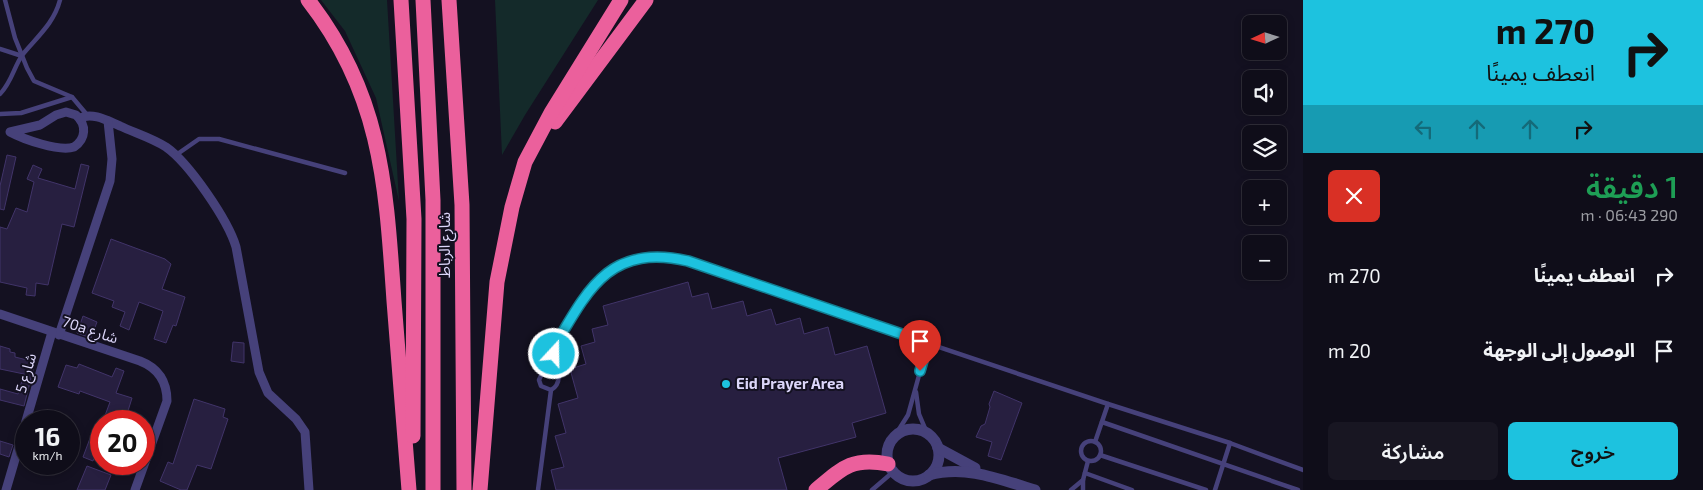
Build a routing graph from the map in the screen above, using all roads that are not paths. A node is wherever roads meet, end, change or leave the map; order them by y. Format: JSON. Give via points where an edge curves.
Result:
{"nodes":[{"id":1,"x":5,"y":0,"type":"edge"},
{"id":2,"x":60,"y":0,"type":"edge"},
{"id":3,"x":308,"y":0,"type":"edge"},
{"id":4,"x":401,"y":0,"type":"edge"},
{"id":5,"x":423,"y":0,"type":"edge"},
{"id":6,"x":449,"y":0,"type":"edge"},
{"id":7,"x":621,"y":0,"type":"edge"},
{"id":8,"x":646,"y":0,"type":"edge"},
{"id":9,"x":0,"y":49,"type":"edge"},
{"id":10,"x":22,"y":56,"type":"junction"},
{"id":11,"x":0,"y":94,"type":"edge"},
{"id":12,"x":72,"y":97,"type":"junction"},
{"id":13,"x":0,"y":114,"type":"edge"},
{"id":14,"x":84,"y":117,"type":"junction"},
{"id":15,"x":108,"y":121,"type":"junction"},
{"id":16,"x":0,"y":128,"type":"edge"},
{"id":17,"x":10,"y":132,"type":"junction"},
{"id":18,"x":176,"y":155,"type":"junction"},
{"id":19,"x":525,"y":162,"type":"junction"},
{"id":20,"x":345,"y":173,"type":"dead end"},
{"id":21,"x":0,"y":314,"type":"edge"},
{"id":22,"x":56,"y":333,"type":"junction"},
{"id":23,"x":928,"y":343,"type":"junction"},
{"id":24,"x":554,"y":347,"type":"junction"},
{"id":25,"x":916,"y":385,"type":"junction"},
{"id":26,"x":551,"y":390,"type":"junction"},
{"id":27,"x":1108,"y":404,"type":"junction"},
{"id":28,"x":30,"y":410,"type":"edge"},
{"id":29,"x":1102,"y":422,"type":"junction"},
{"id":30,"x":928,"y":433,"type":"junction"},
{"id":31,"x":896,"y":434,"type":"junction"},
{"id":32,"x":1095,"y":442,"type":"junction"},
{"id":33,"x":1230,"y":443,"type":"junction"},
{"id":34,"x":938,"y":448,"type":"junction"},
{"id":35,"x":1100,"y":455,"type":"junction"},
{"id":36,"x":15,"y":459,"type":"edge"},
{"id":37,"x":1088,"y":462,"type":"junction"},
{"id":38,"x":1223,"y":463,"type":"junction"},
{"id":39,"x":891,"y":468,"type":"junction"},
{"id":40,"x":1303,"y":470,"type":"edge"},
{"id":41,"x":1085,"y":473,"type":"junction"},
{"id":42,"x":929,"y":475,"type":"junction"},
{"id":43,"x":993,"y":477,"type":"junction"},
{"id":44,"x":1083,"y":480,"type":"junction"},
{"id":45,"x":875,"y":489,"type":"edge"},
{"id":46,"x":6,"y":490,"type":"edge"},
{"id":47,"x":135,"y":490,"type":"edge"},
{"id":48,"x":309,"y":490,"type":"edge"},
{"id":49,"x":410,"y":490,"type":"edge"},
{"id":50,"x":433,"y":490,"type":"edge"},
{"id":51,"x":464,"y":490,"type":"edge"},
{"id":52,"x":480,"y":490,"type":"edge"},
{"id":53,"x":538,"y":490,"type":"edge"},
{"id":54,"x":816,"y":490,"type":"edge"},
{"id":55,"x":1034,"y":490,"type":"edge"},
{"id":56,"x":1071,"y":490,"type":"edge"},
{"id":57,"x":1083,"y":490,"type":"edge"},
{"id":58,"x":1132,"y":490,"type":"edge"},
{"id":59,"x":1206,"y":490,"type":"edge"},
{"id":60,"x":1215,"y":490,"type":"edge"},
{"id":61,"x":1298,"y":490,"type":"edge"}],
"edges":[{"from":1,"to":10,"type":"lane"},
{"from":2,"to":10,"type":"lane","via":[[55,16]]},
{"from":3,"to":49,"type":"highway","via":[[349,64],[371,119],[378,148],[388,211]]},
{"from":4,"to":49,"type":"highway","via":[[414,219]]},
{"from":5,"to":50,"type":"highway","name":"شارع الرباط","via":[[433,200]]},
{"from":6,"to":51,"type":"highway","name":"شارع الرباط","via":[[462,204]]},
{"from":7,"to":19,"type":"highway","via":[[570,80]]},
{"from":8,"to":19,"type":"highway"},
{"from":9,"to":10,"type":"lane"},
{"from":10,"to":11,"type":"lane","via":[[15,74]]},
{"from":10,"to":12,"type":"lane","via":[[34,81]]},
{"from":12,"to":13,"type":"lane","via":[[21,113]]},
{"from":12,"to":14,"type":"lane"},
{"from":14,"to":15,"type":"street"},
{"from":14,"to":17,"type":"street","via":[[61,113],[40,126]]},
{"from":14,"to":17,"type":"street","via":[[83,137],[69,148]]},
{"from":15,"to":18,"type":"street","via":[[164,146]]},
{"from":15,"to":22,"type":"street","name":"شارع 5","via":[[112,159],[110,181]]},
{"from":16,"to":17,"type":"street"},
{"from":18,"to":20,"type":"lane","via":[[199,139],[219,139]]},
{"from":18,"to":48,"type":"street","via":[[233,238],[259,372],[268,393],[305,432]]},
{"from":19,"to":52,"type":"highway","via":[[506,232],[497,282]]},
{"from":21,"to":22,"type":"street","name":"70a شارع"},
{"from":22,"to":28,"type":"street","name":"شارع 5"},
{"from":22,"to":47,"type":"street","name":"70a شارع","via":[[147,364],[160,374],[167,401]]},
{"from":23,"to":24,"type":"lane","via":[[688,261],[659,257],[625,262],[608,271],[594,284]]},
{"from":23,"to":25,"type":"lane"},
{"from":23,"to":27,"type":"lane"},
{"from":24,"to":26,"type":"lane","via":[[559,379]]},
{"from":24,"to":26,"type":"lane","via":[[539,380],[541,386]]},
{"from":25,"to":30,"type":"lane","via":[[920,414]]},
{"from":25,"to":31,"type":"lane","via":[[908,415]]},
{"from":26,"to":53,"type":"lane"},
{"from":27,"to":29,"type":"lane"},
{"from":27,"to":33,"type":"lane"},
{"from":29,"to":32,"type":"lane"},
{"from":29,"to":38,"type":"lane"},
{"from":30,"to":31,"type":"street","via":[[912,429]]},
{"from":30,"to":34,"type":"street"},
{"from":31,"to":39,"type":"street","via":[[888,448]]},
{"from":32,"to":35,"type":"lane","via":[[1100,448]]},
{"from":32,"to":37,"type":"lane","via":[[1088,441],[1082,446],[1082,457]]},
{"from":33,"to":38,"type":"lane"},
{"from":33,"to":40,"type":"lane"},
{"from":34,"to":42,"type":"street","via":[[937,462]]},
{"from":34,"to":43,"type":"street"},
{"from":35,"to":37,"type":"lane","via":[[1095,461]]},
{"from":35,"to":59,"type":"lane"},
{"from":36,"to":46,"type":"street","name":"شارع 5"},
{"from":37,"to":41,"type":"lane"},
{"from":38,"to":60,"type":"lane"},
{"from":38,"to":61,"type":"lane"},
{"from":39,"to":42,"type":"street","via":[[901,478],[910,481]]},
{"from":39,"to":45,"type":"lane"},
{"from":39,"to":54,"type":"highway","via":[[872,461],[853,463]]},
{"from":41,"to":44,"type":"lane"},
{"from":41,"to":58,"type":"lane"},
{"from":42,"to":43,"type":"street","via":[[962,470]]},
{"from":43,"to":55,"type":"street"},
{"from":44,"to":56,"type":"lane"},
{"from":44,"to":57,"type":"lane"}]}
